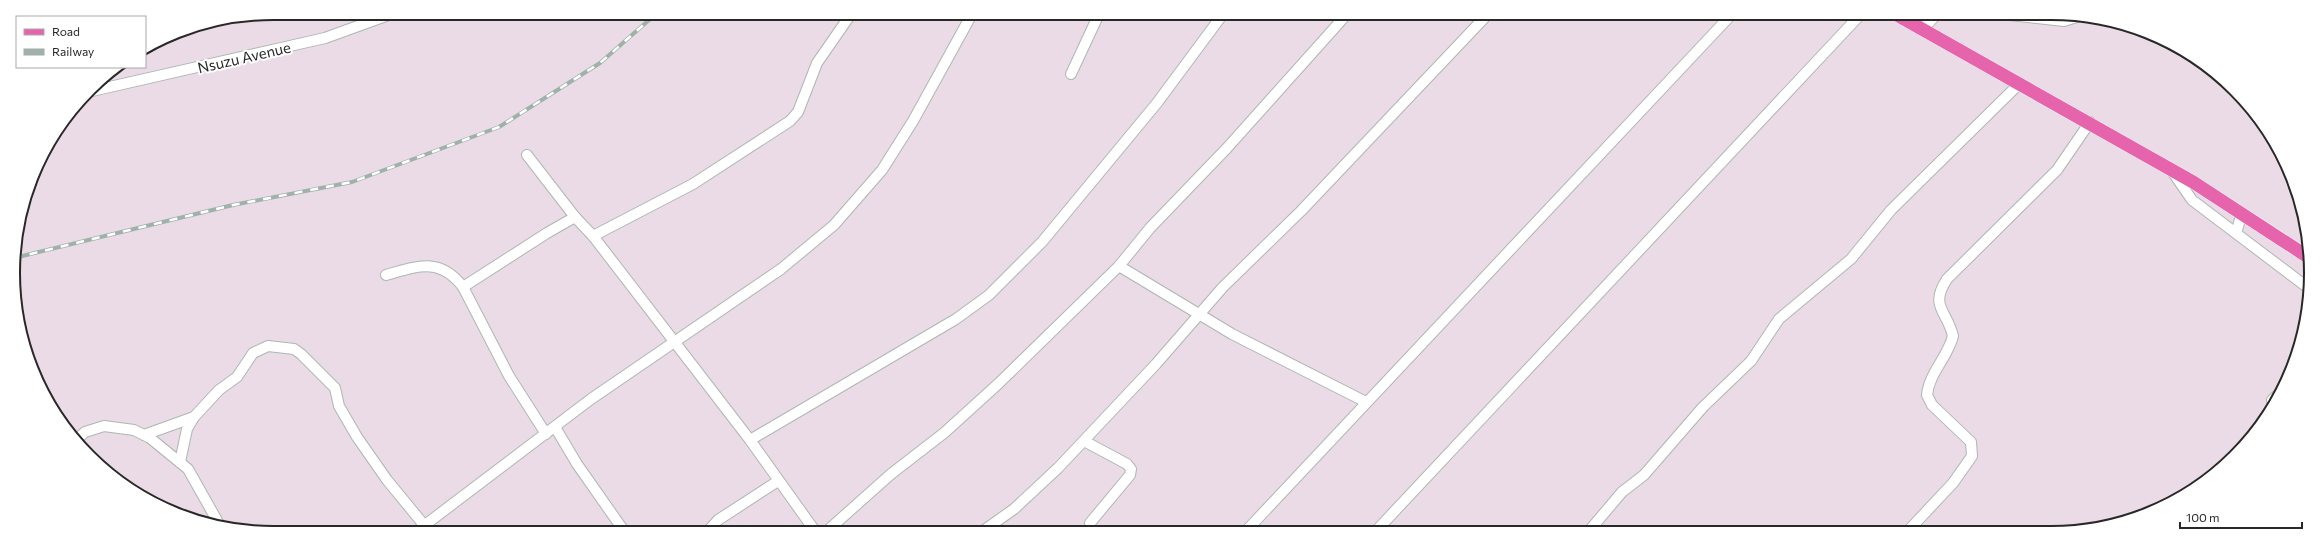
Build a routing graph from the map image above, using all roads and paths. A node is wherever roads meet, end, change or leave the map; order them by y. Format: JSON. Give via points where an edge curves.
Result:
{"nodes":[{"id":1,"x":375,"y":20,"type":"edge"},
{"id":2,"x":847,"y":20,"type":"edge"},
{"id":3,"x":969,"y":20,"type":"edge"},
{"id":4,"x":1096,"y":20,"type":"edge"},
{"id":5,"x":1218,"y":20,"type":"edge"},
{"id":6,"x":1342,"y":20,"type":"edge"},
{"id":7,"x":1481,"y":20,"type":"edge"},
{"id":8,"x":1726,"y":20,"type":"edge"},
{"id":9,"x":1855,"y":20,"type":"edge"},
{"id":10,"x":1906,"y":20,"type":"edge"},
{"id":11,"x":1931,"y":20,"type":"edge"},
{"id":12,"x":1922,"y":29,"type":"junction"},
{"id":13,"x":1071,"y":74,"type":"dead end"},
{"id":14,"x":2019,"y":84,"type":"junction"},
{"id":15,"x":99,"y":89,"type":"edge"},
{"id":16,"x":2090,"y":122,"type":"junction"},
{"id":17,"x":527,"y":155,"type":"dead end"},
{"id":18,"x":2170,"y":168,"type":"junction"},
{"id":19,"x":2242,"y":213,"type":"junction"},
{"id":20,"x":575,"y":217,"type":"junction"},
{"id":21,"x":2236,"y":233,"type":"junction"},
{"id":22,"x":593,"y":236,"type":"junction"},
{"id":23,"x":2303,"y":254,"type":"edge"},
{"id":24,"x":1119,"y":266,"type":"junction"},
{"id":25,"x":386,"y":275,"type":"dead end"},
{"id":26,"x":2303,"y":284,"type":"edge"},
{"id":27,"x":463,"y":287,"type":"junction"},
{"id":28,"x":1199,"y":314,"type":"junction"},
{"id":29,"x":674,"y":342,"type":"junction"},
{"id":30,"x":1366,"y":402,"type":"junction"},
{"id":31,"x":194,"y":417,"type":"junction"},
{"id":32,"x":555,"y":427,"type":"junction"},
{"id":33,"x":144,"y":434,"type":"junction"},
{"id":34,"x":546,"y":434,"type":"junction"},
{"id":35,"x":80,"y":436,"type":"edge"},
{"id":36,"x":750,"y":440,"type":"junction"},
{"id":37,"x":1084,"y":441,"type":"junction"},
{"id":38,"x":180,"y":462,"type":"junction"},
{"id":39,"x":778,"y":481,"type":"junction"},
{"id":40,"x":216,"y":519,"type":"edge"},
{"id":41,"x":1090,"y":523,"type":"dead end"},
{"id":42,"x":422,"y":526,"type":"edge"},
{"id":43,"x":428,"y":526,"type":"edge"},
{"id":44,"x":620,"y":526,"type":"edge"},
{"id":45,"x":713,"y":526,"type":"edge"},
{"id":46,"x":811,"y":526,"type":"edge"},
{"id":47,"x":833,"y":526,"type":"edge"},
{"id":48,"x":990,"y":526,"type":"edge"},
{"id":49,"x":1253,"y":526,"type":"edge"},
{"id":50,"x":1381,"y":526,"type":"edge"},
{"id":51,"x":1593,"y":526,"type":"edge"},
{"id":52,"x":1913,"y":526,"type":"edge"}],
"edges":[{"from":1,"to":15,"type":"street","name":"Nsuzu Avenue","via":[[325,38]]},
{"from":2,"to":22,"type":"street","via":[[817,63],[798,112],[790,121],[693,184]]},
{"from":3,"to":29,"type":"street","via":[[886,164],[856,201],[834,225],[781,269]]},
{"from":4,"to":13,"type":"street"},
{"from":5,"to":36,"type":"street","via":[[1158,103],[1042,242],[989,294],[956,319]]},
{"from":6,"to":24,"type":"street","via":[[1227,148],[1150,228]]},
{"from":7,"to":28,"type":"street"},
{"from":8,"to":30,"type":"street"},
{"from":9,"to":50,"type":"street"},
{"from":10,"to":12,"type":"main road"},
{"from":11,"to":12,"type":"street"},
{"from":12,"to":14,"type":"main road"},
{"from":14,"to":16,"type":"main road"},
{"from":14,"to":51,"type":"street","via":[[1891,210],[1851,259],[1779,319],[1751,361],[1703,407],[1644,475],[1622,492]]},
{"from":16,"to":18,"type":"main road"},
{"from":16,"to":52,"type":"street","via":[[2057,170],[1947,279],[1940,290],[1939,305],[1953,336],[1930,381],[1927,395],[1932,405],[1971,442],[1972,456],[1953,483]]},
{"from":17,"to":20,"type":"street"},
{"from":18,"to":19,"type":"main road"},
{"from":18,"to":21,"type":"street","via":[[2192,200]]},
{"from":19,"to":21,"type":"street"},
{"from":19,"to":23,"type":"main road"},
{"from":20,"to":22,"type":"street"},
{"from":20,"to":27,"type":"street"},
{"from":21,"to":26,"type":"street"},
{"from":22,"to":29,"type":"street"},
{"from":24,"to":28,"type":"street"},
{"from":24,"to":47,"type":"street","via":[[998,384]]},
{"from":25,"to":27,"type":"street","via":[[419,265],[435,266],[454,276]]},
{"from":27,"to":34,"type":"street","via":[[509,376]]},
{"from":28,"to":30,"type":"street","via":[[1232,334]]},
{"from":28,"to":37,"type":"street"},
{"from":29,"to":32,"type":"street"},
{"from":29,"to":36,"type":"street"},
{"from":30,"to":49,"type":"street"},
{"from":31,"to":33,"type":"street"},
{"from":31,"to":38,"type":"street","via":[[187,429]]},
{"from":31,"to":42,"type":"street","via":[[219,390],[237,377],[253,353],[268,346],[294,349],[335,388],[339,406],[357,437]]},
{"from":32,"to":34,"type":"street"},
{"from":32,"to":44,"type":"street","via":[[576,464]]},
{"from":33,"to":35,"type":"street","via":[[104,426],[85,432]]},
{"from":33,"to":38,"type":"street"},
{"from":34,"to":43,"type":"street"},
{"from":36,"to":39,"type":"street"},
{"from":37,"to":41,"type":"street","via":[[1127,464],[1131,469],[1130,475]]},
{"from":37,"to":48,"type":"street","via":[[1014,509]]},
{"from":38,"to":40,"type":"street","via":[[188,469]]},
{"from":39,"to":45,"type":"street"},
{"from":39,"to":46,"type":"street"}]}
